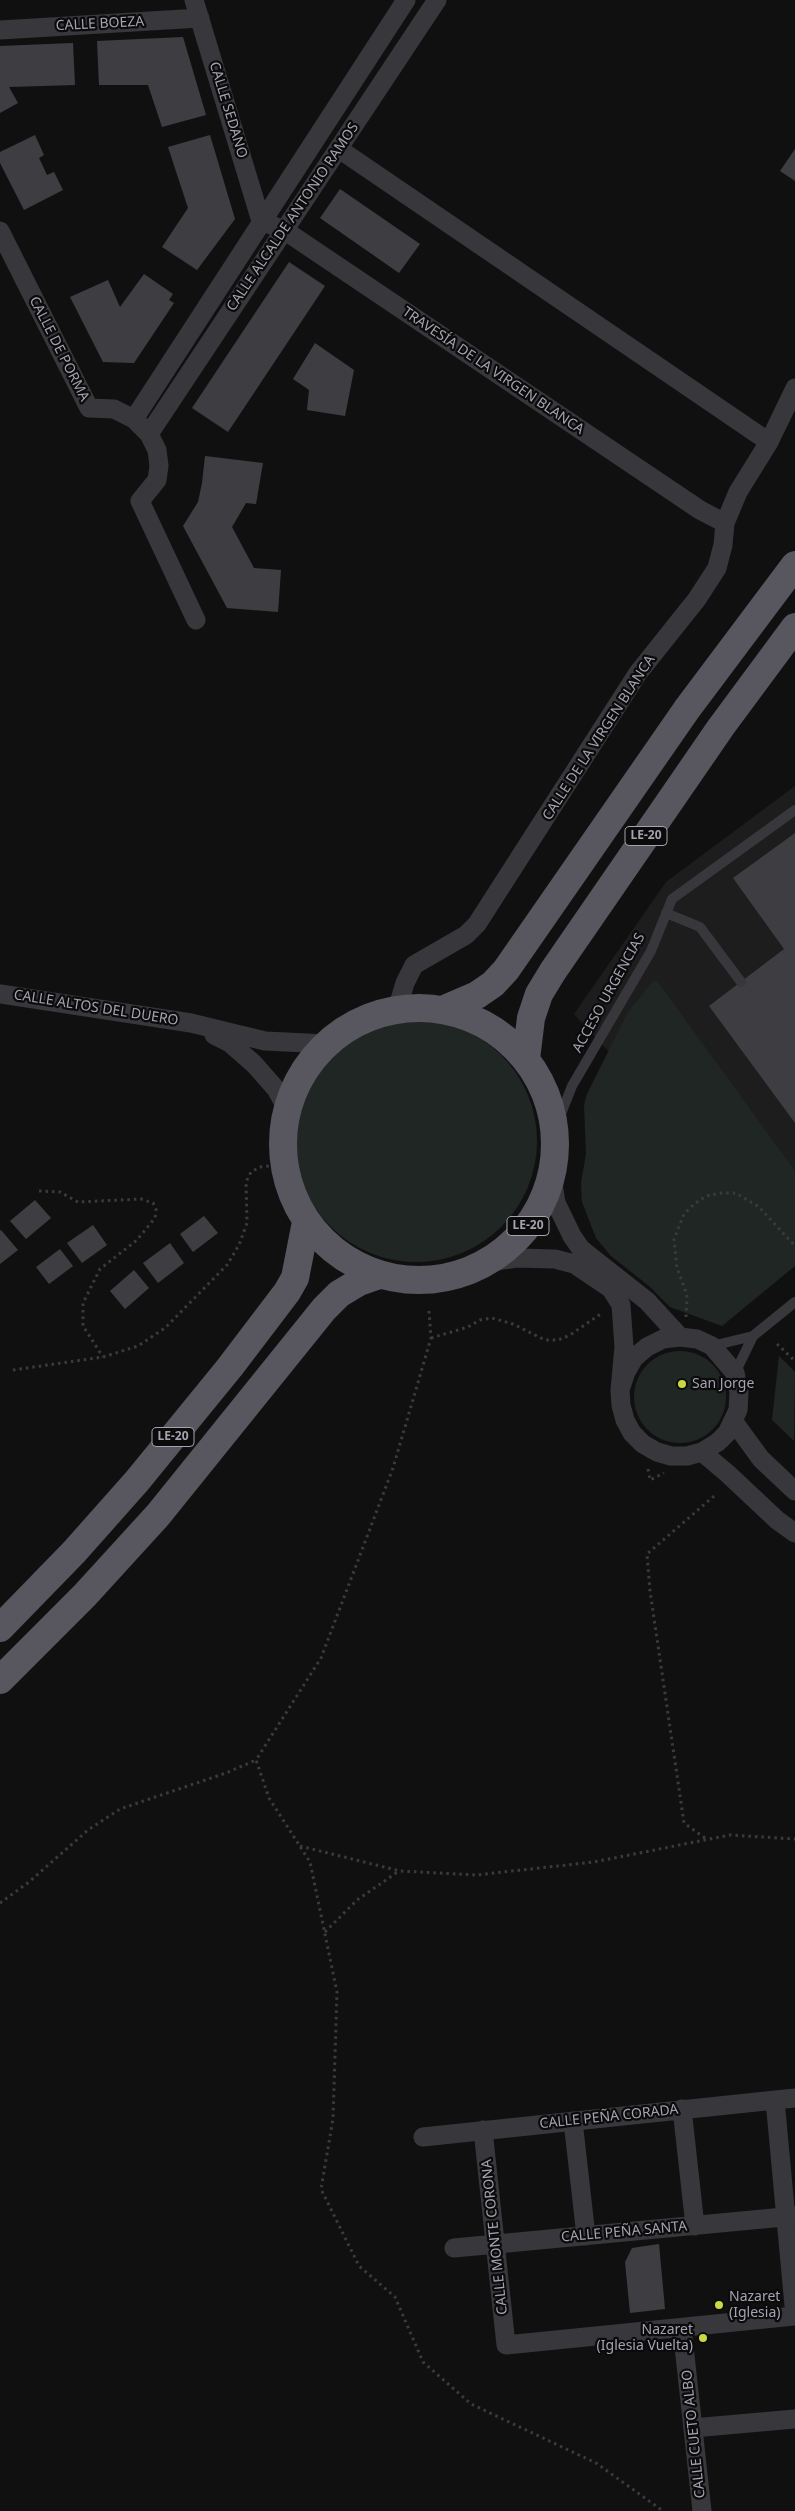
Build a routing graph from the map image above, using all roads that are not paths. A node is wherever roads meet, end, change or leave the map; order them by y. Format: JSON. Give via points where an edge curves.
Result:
{"nodes":[{"id":1,"x":194,"y":0,"type":"edge"},
{"id":2,"x":406,"y":0,"type":"edge"},
{"id":3,"x":437,"y":0,"type":"edge"},
{"id":4,"x":200,"y":18,"type":"junction"},
{"id":5,"x":0,"y":30,"type":"edge"},
{"id":6,"x":339,"y":149,"type":"junction"},
{"id":7,"x":261,"y":220,"type":"junction"},
{"id":8,"x":284,"y":230,"type":"junction"},
{"id":9,"x":0,"y":231,"type":"edge"},
{"id":10,"x":795,"y":388,"type":"edge"},
{"id":11,"x":134,"y":419,"type":"junction"},
{"id":12,"x":149,"y":434,"type":"junction"},
{"id":13,"x":769,"y":442,"type":"junction"},
{"id":14,"x":725,"y":523,"type":"junction"},
{"id":15,"x":795,"y":565,"type":"edge"},
{"id":16,"x":196,"y":620,"type":"dead end"},
{"id":17,"x":795,"y":627,"type":"edge"},
{"id":18,"x":795,"y":810,"type":"edge"},
{"id":19,"x":666,"y":913,"type":"junction"},
{"id":20,"x":741,"y":982,"type":"dead end"},
{"id":21,"x":0,"y":994,"type":"edge"},
{"id":22,"x":397,"y":1010,"type":"junction"},
{"id":23,"x":442,"y":1010,"type":"junction"},
{"id":24,"x":191,"y":1023,"type":"junction"},
{"id":25,"x":327,"y":1044,"type":"junction"},
{"id":26,"x":526,"y":1059,"type":"junction"},
{"id":27,"x":287,"y":1109,"type":"junction"},
{"id":28,"x":555,"y":1129,"type":"junction"},
{"id":29,"x":552,"y":1177,"type":"junction"},
{"id":30,"x":306,"y":1222,"type":"junction"},
{"id":31,"x":488,"y":1262,"type":"junction"},
{"id":32,"x":379,"y":1275,"type":"junction"},
{"id":33,"x":795,"y":1302,"type":"edge"},
{"id":34,"x":683,"y":1328,"type":"junction"},
{"id":35,"x":754,"y":1336,"type":"junction"},
{"id":36,"x":712,"y":1346,"type":"junction"},
{"id":37,"x":735,"y":1373,"type":"junction"},
{"id":38,"x":620,"y":1390,"type":"junction"},
{"id":39,"x":734,"y":1422,"type":"junction"},
{"id":40,"x":702,"y":1452,"type":"junction"},
{"id":41,"x":795,"y":1491,"type":"edge"},
{"id":42,"x":795,"y":1533,"type":"edge"},
{"id":43,"x":0,"y":1628,"type":"edge"},
{"id":44,"x":0,"y":1680,"type":"edge"},
{"id":45,"x":795,"y":2098,"type":"edge"},
{"id":46,"x":775,"y":2100,"type":"junction"},
{"id":47,"x":682,"y":2110,"type":"junction"},
{"id":48,"x":573,"y":2121,"type":"junction"},
{"id":49,"x":483,"y":2130,"type":"junction"},
{"id":50,"x":423,"y":2137,"type":"dead end"},
{"id":51,"x":790,"y":2216,"type":"edge"},
{"id":52,"x":695,"y":2226,"type":"junction"},
{"id":53,"x":586,"y":2236,"type":"junction"},
{"id":54,"x":495,"y":2244,"type":"junction"},
{"id":55,"x":454,"y":2248,"type":"dead end"},
{"id":56,"x":795,"y":2316,"type":"edge"},
{"id":57,"x":682,"y":2328,"type":"junction"},
{"id":58,"x":795,"y":2419,"type":"edge"},
{"id":59,"x":693,"y":2428,"type":"junction"},
{"id":60,"x":702,"y":2511,"type":"edge"}],
"edges":[{"from":1,"to":4,"type":"street","name":"CALLE SEDANO"},
{"from":2,"to":7,"type":"street","name":"CALLE ALCALDE ANTONIO RAMOS"},
{"from":3,"to":6,"type":"street","name":"CALLE ALCALDE ANTONIO RAMOS"},
{"from":4,"to":5,"type":"street","name":"CALLE BOEZA"},
{"from":4,"to":7,"type":"street","name":"CALLE SEDANO"},
{"from":6,"to":8,"type":"street","name":"CALLE ALCALDE ANTONIO RAMOS"},
{"from":6,"to":13,"type":"street"},
{"from":7,"to":8,"type":"street","name":"TRAVESÍA DE LA VIRGEN BLANCA"},
{"from":7,"to":11,"type":"street","name":"CALLE ALCALDE ANTONIO RAMOS"},
{"from":8,"to":12,"type":"street","name":"CALLE ALCALDE ANTONIO RAMOS"},
{"from":8,"to":14,"type":"street","name":"TRAVESÍA DE LA VIRGEN BLANCA","via":[[700,510]]},
{"from":9,"to":11,"type":"street","name":"CALLE DE PORMA","via":[[89,408],[114,409]]},
{"from":10,"to":13,"type":"street","name":"CALLE DE LA VIRGEN BLANCA"},
{"from":11,"to":12,"type":"street","name":"CALLE DE PORMA"},
{"from":12,"to":16,"type":"street","name":"CALLE DE PORMA","via":[[160,466],[157,480],[140,501]]},
{"from":13,"to":14,"type":"street","name":"CALLE DE LA VIRGEN BLANCA","via":[[738,492]]},
{"from":14,"to":22,"type":"street","name":"CALLE DE LA VIRGEN BLANCA","via":[[717,568],[697,599],[638,673],[477,924],[466,935],[414,965]]},
{"from":15,"to":23,"type":"highway","number":"LE-20","via":[[687,708],[506,970],[477,995]]},
{"from":17,"to":26,"type":"highway","number":"LE-20","via":[[716,735],[539,994],[531,1018]]},
{"from":18,"to":19,"type":"lane","name":"ACCESO URGENCIAS","via":[[672,899]]},
{"from":19,"to":20,"type":"lane","via":[[700,927]]},
{"from":19,"to":28,"type":"lane","name":"ACCESO URGENCIAS","via":[[651,951],[572,1086]]},
{"from":21,"to":24,"type":"street","name":"CALLE ALTOS DEL DUERO"},
{"from":22,"to":23,"type":"highway","name":"LE-20","number":"LE-20"},
{"from":22,"to":25,"type":"highway","name":"LE-20","number":"LE-20","via":[[372,1016]]},
{"from":23,"to":26,"type":"highway","name":"LE-20","number":"LE-20","via":[[488,1026]]},
{"from":24,"to":25,"type":"street","name":"CALLE ALTOS DEL DUERO","via":[[264,1041]]},
{"from":24,"to":27,"type":"street","name":"CALLE ALTOS DEL DUERO","via":[[230,1042],[248,1058],[276,1088]]},
{"from":25,"to":27,"type":"highway","name":"LE-20","number":"LE-20","via":[[296,1084]]},
{"from":26,"to":28,"type":"highway","name":"LE-20","number":"LE-20","via":[[545,1092]]},
{"from":27,"to":30,"type":"highway","name":"LE-20","number":"LE-20","via":[[283,1134],[284,1164],[290,1189]]},
{"from":28,"to":29,"type":"highway","name":"LE-20","number":"LE-20"},
{"from":29,"to":31,"type":"highway","name":"LE-20","number":"LE-20","via":[[543,1202],[528,1226],[510,1246]]},
{"from":29,"to":34,"type":"street","via":[[556,1203],[581,1249]]},
{"from":30,"to":32,"type":"highway","name":"LE-20","number":"LE-20","via":[[338,1255]]},
{"from":30,"to":43,"type":"highway","number":"LE-20","via":[[295,1278],[236,1360],[137,1481]]},
{"from":31,"to":32,"type":"highway","name":"LE-20","number":"LE-20","via":[[452,1277],[412,1281]]},
{"from":31,"to":38,"type":"street","via":[[517,1258],[555,1259],[574,1264],[611,1289],[621,1305],[624,1347]]},
{"from":32,"to":44,"type":"highway","number":"LE-20","via":[[339,1294],[324,1309],[158,1515],[85,1595]]},
{"from":33,"to":35,"type":"lane"},
{"from":34,"to":36,"type":"street"},
{"from":34,"to":38,"type":"street","via":[[647,1347],[630,1365]]},
{"from":35,"to":36,"type":"lane"},
{"from":35,"to":37,"type":"lane"},
{"from":36,"to":37,"type":"street"},
{"from":37,"to":39,"type":"street","via":[[740,1392]]},
{"from":38,"to":40,"type":"street","via":[[625,1420],[643,1444],[671,1456]]},
{"from":39,"to":40,"type":"street","via":[[718,1442]]},
{"from":39,"to":41,"type":"street","via":[[761,1459]]},
{"from":40,"to":42,"type":"street","via":[[776,1520]]},
{"from":45,"to":46,"type":"street","name":"CALLE PEÑA CORADA"},
{"from":46,"to":47,"type":"street","name":"CALLE PEÑA CORADA"},
{"from":46,"to":51,"type":"street"},
{"from":47,"to":48,"type":"street","name":"CALLE PEÑA CORADA"},
{"from":47,"to":52,"type":"street"},
{"from":48,"to":49,"type":"street","name":"CALLE PEÑA CORADA"},
{"from":48,"to":53,"type":"street"},
{"from":49,"to":50,"type":"street","name":"CALLE PEÑA CORADA"},
{"from":49,"to":54,"type":"street","name":"CALLE MONTE CORONA"},
{"from":51,"to":52,"type":"street","name":"CALLE PEÑA SANTA"},
{"from":51,"to":56,"type":"street"},
{"from":52,"to":53,"type":"street","name":"CALLE PEÑA SANTA"},
{"from":53,"to":54,"type":"street","name":"CALLE PEÑA SANTA"},
{"from":54,"to":55,"type":"street","name":"CALLE PEÑA SANTA"},
{"from":54,"to":57,"type":"street","name":"CALLE MONTE CORONA","via":[[506,2345]]},
{"from":56,"to":57,"type":"street"},
{"from":57,"to":59,"type":"street","name":"CALLE CUETO ALBO"},
{"from":58,"to":59,"type":"street"},
{"from":59,"to":60,"type":"street","name":"CALLE CUETO ALBO"}]}
